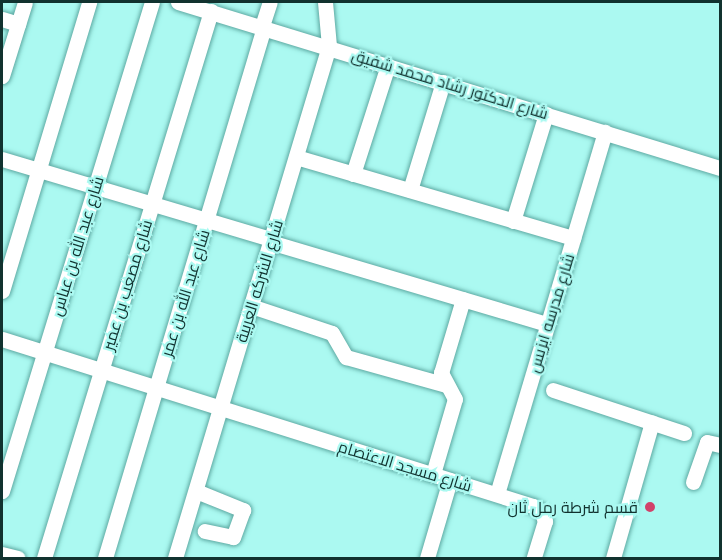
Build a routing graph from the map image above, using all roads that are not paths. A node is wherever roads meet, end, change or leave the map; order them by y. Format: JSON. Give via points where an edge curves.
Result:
{"nodes":[{"id":1,"x":25,"y":2,"type":"edge"},
{"id":2,"x":89,"y":2,"type":"edge"},
{"id":3,"x":152,"y":2,"type":"edge"},
{"id":4,"x":178,"y":2,"type":"edge"},
{"id":5,"x":270,"y":2,"type":"edge"},
{"id":6,"x":325,"y":2,"type":"edge"},
{"id":7,"x":211,"y":11,"type":"junction"},
{"id":8,"x":2,"y":19,"type":"edge"},
{"id":9,"x":18,"y":24,"type":"junction"},
{"id":10,"x":263,"y":27,"type":"junction"},
{"id":11,"x":329,"y":46,"type":"junction"},
{"id":12,"x":388,"y":64,"type":"junction"},
{"id":13,"x":2,"y":76,"type":"edge"},
{"id":14,"x":443,"y":82,"type":"junction"},
{"id":15,"x":546,"y":114,"type":"junction"},
{"id":16,"x":605,"y":132,"type":"junction"},
{"id":17,"x":296,"y":157,"type":"junction"},
{"id":18,"x":2,"y":159,"type":"edge"},
{"id":19,"x":720,"y":168,"type":"edge"},
{"id":20,"x":38,"y":170,"type":"junction"},
{"id":21,"x":353,"y":174,"type":"junction"},
{"id":22,"x":95,"y":187,"type":"junction"},
{"id":23,"x":410,"y":190,"type":"junction"},
{"id":24,"x":152,"y":204,"type":"junction"},
{"id":25,"x":206,"y":220,"type":"junction"},
{"id":26,"x":513,"y":221,"type":"junction"},
{"id":27,"x":573,"y":238,"type":"junction"},
{"id":28,"x":271,"y":240,"type":"junction"},
{"id":29,"x":2,"y":291,"type":"edge"},
{"id":30,"x":464,"y":299,"type":"junction"},
{"id":31,"x":251,"y":306,"type":"junction"},
{"id":32,"x":548,"y":324,"type":"junction"},
{"id":33,"x":2,"y":339,"type":"edge"},
{"id":34,"x":44,"y":352,"type":"junction"},
{"id":35,"x":101,"y":370,"type":"junction"},
{"id":36,"x":446,"y":385,"type":"junction"},
{"id":37,"x":156,"y":388,"type":"junction"},
{"id":38,"x":554,"y":390,"type":"dead end"},
{"id":39,"x":220,"y":409,"type":"junction"},
{"id":40,"x":652,"y":422,"type":"junction"},
{"id":41,"x":684,"y":433,"type":"dead end"},
{"id":42,"x":720,"y":445,"type":"edge"},
{"id":43,"x":433,"y":474,"type":"junction"},
{"id":44,"x":450,"y":480,"type":"junction"},
{"id":45,"x":693,"y":482,"type":"dead end"},
{"id":46,"x":2,"y":491,"type":"edge"},
{"id":47,"x":195,"y":491,"type":"junction"},
{"id":48,"x":496,"y":494,"type":"junction"},
{"id":49,"x":204,"y":531,"type":"dead end"},
{"id":50,"x":2,"y":554,"type":"edge"},
{"id":51,"x":539,"y":557,"type":"edge"},
{"id":52,"x":18,"y":558,"type":"edge"},
{"id":53,"x":44,"y":558,"type":"edge"},
{"id":54,"x":105,"y":558,"type":"edge"},
{"id":55,"x":175,"y":558,"type":"edge"},
{"id":56,"x":427,"y":558,"type":"edge"},
{"id":57,"x":613,"y":558,"type":"edge"}],
"edges":[{"from":1,"to":9,"type":"street"},
{"from":2,"to":20,"type":"street"},
{"from":3,"to":22,"type":"street","name":"شارع عبد الله بن عباس"},
{"from":4,"to":7,"type":"street","name":"شارع الدكتور رشاد محمد شفيق"},
{"from":5,"to":10,"type":"street","name":"شارع عبد الله بن عمر"},
{"from":6,"to":11,"type":"street","name":"شارع الشركه العربية"},
{"from":7,"to":10,"type":"street","name":"شارع الدكتور رشاد محمد شفيق"},
{"from":7,"to":24,"type":"street","name":"شارع مصعب بن عمير"},
{"from":8,"to":9,"type":"street"},
{"from":9,"to":13,"type":"street"},
{"from":10,"to":11,"type":"street","name":"شارع الدكتور رشاد محمد شفيق"},
{"from":10,"to":25,"type":"street","name":"شارع عبد الله بن عمر"},
{"from":11,"to":12,"type":"street","name":"شارع الدكتور رشاد محمد شفيق"},
{"from":11,"to":17,"type":"street","name":"شارع الشركه العربية"},
{"from":12,"to":14,"type":"street","name":"شارع الدكتور رشاد محمد شفيق"},
{"from":12,"to":21,"type":"street"},
{"from":14,"to":15,"type":"street","name":"شارع الدكتور رشاد محمد شفيق"},
{"from":14,"to":23,"type":"street"},
{"from":15,"to":16,"type":"street","name":"شارع الدكتور رشاد محمد شفيق"},
{"from":15,"to":26,"type":"street"},
{"from":16,"to":19,"type":"street","name":"شارع الدكتور رشاد محمد شفيق"},
{"from":16,"to":27,"type":"street","name":"شارع مدرسه ايزيس"},
{"from":17,"to":21,"type":"street"},
{"from":17,"to":28,"type":"street","name":"شارع الشركه العربية"},
{"from":18,"to":20,"type":"street"},
{"from":20,"to":22,"type":"street"},
{"from":20,"to":29,"type":"street"},
{"from":21,"to":23,"type":"street"},
{"from":22,"to":24,"type":"street"},
{"from":22,"to":34,"type":"street","name":"شارع عبد الله بن عباس"},
{"from":23,"to":26,"type":"street"},
{"from":24,"to":25,"type":"street"},
{"from":24,"to":35,"type":"street","name":"شارع مصعب بن عمير"},
{"from":25,"to":28,"type":"street"},
{"from":25,"to":37,"type":"street","name":"شارع عبد الله بن عمر"},
{"from":26,"to":27,"type":"street"},
{"from":27,"to":32,"type":"street","name":"شارع مدرسه ايزيس"},
{"from":28,"to":30,"type":"street"},
{"from":28,"to":31,"type":"street","name":"شارع الشركه العربية"},
{"from":30,"to":32,"type":"street"},
{"from":30,"to":36,"type":"street","via":[[441,373]]},
{"from":31,"to":36,"type":"street","via":[[332,333],[346,357]]},
{"from":31,"to":39,"type":"street","name":"شارع الشركه العربية"},
{"from":32,"to":48,"type":"street","name":"شارع مدرسه ايزيس"},
{"from":33,"to":34,"type":"street","name":"شارع مسجد الاعتصام"},
{"from":34,"to":35,"type":"street","name":"شارع مسجد الاعتصام"},
{"from":34,"to":46,"type":"street","name":"شارع عبد الله بن عباس"},
{"from":35,"to":37,"type":"street","name":"شارع مسجد الاعتصام"},
{"from":35,"to":53,"type":"street","name":"شارع مصعب بن عمير"},
{"from":36,"to":43,"type":"street","via":[[454,404]]},
{"from":37,"to":39,"type":"street","name":"شارع مسجد الاعتصام"},
{"from":37,"to":54,"type":"street","name":"شارع عبد الله بن عمر"},
{"from":38,"to":40,"type":"street"},
{"from":39,"to":43,"type":"street","name":"شارع مسجد الاعتصام"},
{"from":39,"to":47,"type":"street","name":"شارع الشركه العربية"},
{"from":40,"to":41,"type":"street"},
{"from":40,"to":57,"type":"street"},
{"from":42,"to":45,"type":"street","via":[[707,442]]},
{"from":43,"to":44,"type":"street","name":"شارع مسجد الاعتصام"},
{"from":44,"to":48,"type":"street","name":"شارع مسجد الاعتصام"},
{"from":44,"to":56,"type":"street"},
{"from":47,"to":49,"type":"street","via":[[243,510],[233,537]]},
{"from":47,"to":55,"type":"street","name":"شارع الشركه العربية"},
{"from":48,"to":51,"type":"street","name":"شارع مسجد الاعتصام","via":[[541,511],[544,526]]},
{"from":50,"to":52,"type":"street"}]}
